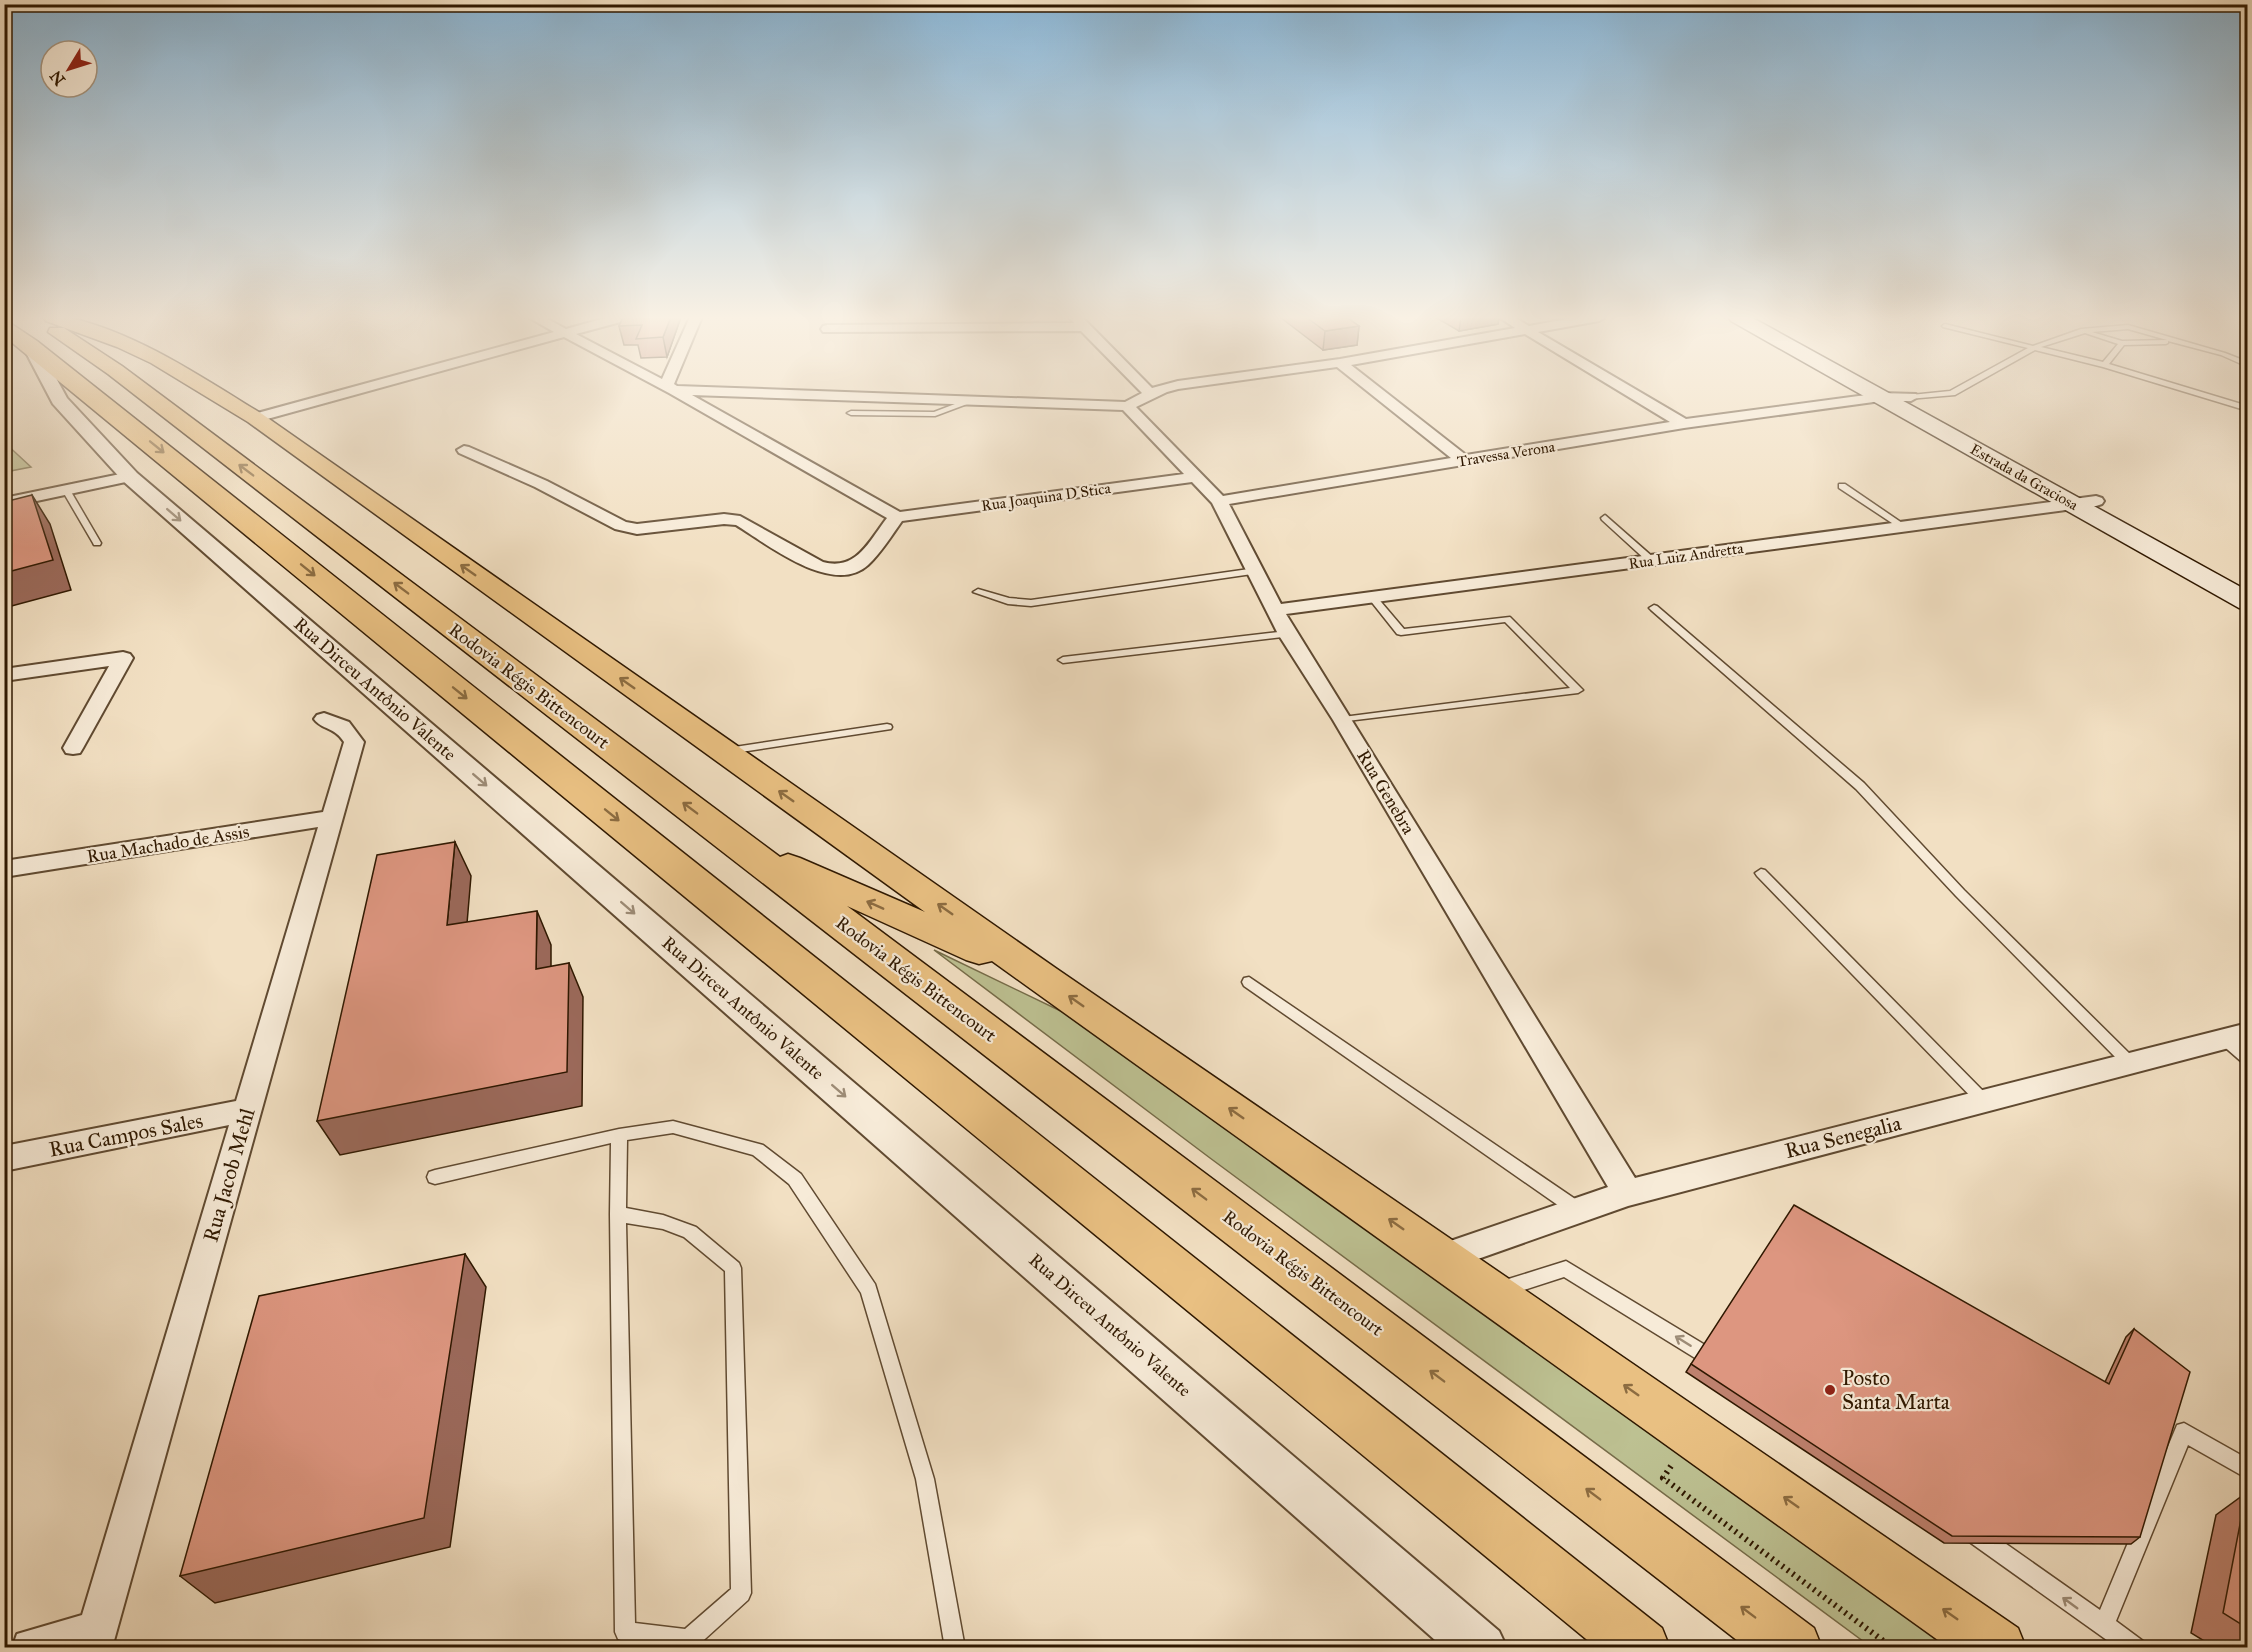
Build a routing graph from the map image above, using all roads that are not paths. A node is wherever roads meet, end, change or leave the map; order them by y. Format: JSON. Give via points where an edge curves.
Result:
{"nodes":[{"id":1,"x":57,"y":394,"type":"edge"},
{"id":2,"x":112,"y":394,"type":"edge"},
{"id":3,"x":147,"y":394,"type":"edge"},
{"id":4,"x":216,"y":394,"type":"edge"},
{"id":5,"x":344,"y":394,"type":"edge"},
{"id":6,"x":681,"y":394,"type":"edge"},
{"id":7,"x":823,"y":394,"type":"edge"},
{"id":8,"x":1150,"y":394,"type":"edge"},
{"id":9,"x":1379,"y":394,"type":"edge"},
{"id":10,"x":1634,"y":394,"type":"edge"},
{"id":11,"x":1876,"y":394,"type":"edge"},
{"id":12,"x":1907,"y":394,"type":"edge"},
{"id":13,"x":1937,"y":394,"type":"edge"},
{"id":14,"x":2197,"y":394,"type":"edge"},
{"id":15,"x":1911,"y":396,"type":"junction"},
{"id":16,"x":1881,"y":397,"type":"junction"},
{"id":17,"x":971,"y":400,"type":"junction"},
{"id":18,"x":1127,"y":406,"type":"junction"},
{"id":19,"x":2247,"y":410,"type":"edge"},
{"id":20,"x":851,"y":413,"type":"dead end"},
{"id":21,"x":255,"y":418,"type":"junction"},
{"id":22,"x":1684,"y":424,"type":"junction"},
{"id":23,"x":464,"y":450,"type":"dead end"},
{"id":24,"x":1464,"y":461,"type":"junction"},
{"id":25,"x":130,"y":477,"type":"junction"},
{"id":26,"x":1196,"y":477,"type":"junction"},
{"id":27,"x":1842,"y":486,"type":"dead end"},
{"id":28,"x":66,"y":490,"type":"junction"},
{"id":29,"x":1219,"y":501,"type":"junction"},
{"id":30,"x":4,"y":503,"type":"edge"},
{"id":31,"x":2085,"y":503,"type":"junction"},
{"id":32,"x":897,"y":516,"type":"junction"},
{"id":33,"x":1605,"y":518,"type":"dead end"},
{"id":34,"x":1904,"y":527,"type":"junction"},
{"id":35,"x":97,"y":543,"type":"dead end"},
{"id":36,"x":1652,"y":560,"type":"junction"},
{"id":37,"x":1256,"y":571,"type":"junction"},
{"id":38,"x":2247,"y":585,"type":"edge"},
{"id":39,"x":978,"y":592,"type":"dead end"},
{"id":40,"x":1373,"y":598,"type":"junction"},
{"id":41,"x":2247,"y":602,"type":"edge"},
{"id":42,"x":1654,"y":608,"type":"dead end"},
{"id":43,"x":1276,"y":610,"type":"junction"},
{"id":44,"x":1287,"y":634,"type":"junction"},
{"id":45,"x":1063,"y":660,"type":"dead end"},
{"id":46,"x":4,"y":675,"type":"edge"},
{"id":47,"x":324,"y":719,"type":"dead end"},
{"id":48,"x":1343,"y":720,"type":"junction"},
{"id":49,"x":887,"y":727,"type":"dead end"},
{"id":50,"x":73,"y":748,"type":"dead end"},
{"id":51,"x":724,"y":752,"type":"junction"},
{"id":52,"x":332,"y":818,"type":"junction"},
{"id":53,"x":737,"y":843,"type":"junction"},
{"id":54,"x":4,"y":869,"type":"edge"},
{"id":55,"x":1761,"y":873,"type":"dead end"},
{"id":56,"x":1044,"y":979,"type":"junction"},
{"id":57,"x":1249,"y":982,"type":"dead end"},
{"id":58,"x":2236,"y":1036,"type":"edge"},
{"id":59,"x":2247,"y":1059,"type":"edge"},
{"id":60,"x":2130,"y":1063,"type":"junction"},
{"id":61,"x":1984,"y":1101,"type":"junction"},
{"id":62,"x":247,"y":1110,"type":"junction"},
{"id":63,"x":619,"y":1135,"type":"junction"},
{"id":64,"x":4,"y":1159,"type":"edge"},
{"id":65,"x":435,"y":1177,"type":"dead end"},
{"id":66,"x":1628,"y":1193,"type":"junction"},
{"id":67,"x":1579,"y":1211,"type":"junction"},
{"id":68,"x":618,"y":1214,"type":"junction"},
{"id":69,"x":1444,"y":1257,"type":"junction"},
{"id":70,"x":1492,"y":1292,"type":"junction"},
{"id":71,"x":1733,"y":1371,"type":"edge"},
{"id":72,"x":2247,"y":1470,"type":"edge"},
{"id":73,"x":1963,"y":1526,"type":"edge"},
{"id":74,"x":2104,"y":1626,"type":"junction"},
{"id":75,"x":95,"y":1639,"type":"edge"},
{"id":76,"x":31,"y":1647,"type":"edge"},
{"id":77,"x":955,"y":1647,"type":"edge"},
{"id":78,"x":1482,"y":1647,"type":"edge"},
{"id":79,"x":1642,"y":1647,"type":"edge"},
{"id":80,"x":1794,"y":1647,"type":"edge"},
{"id":81,"x":1998,"y":1647,"type":"edge"},
{"id":82,"x":2136,"y":1647,"type":"edge"}],
"edges":[{"from":1,"to":25,"type":"street","name":"Rua Dirceu Antônio Valente"},
{"from":2,"to":79,"type":"highway","one_way":true},
{"from":53,"to":3,"type":"highway","name":"Rodovia Régis Bittencourt","one_way":true},
{"from":4,"to":21,"type":"highway"},
{"from":5,"to":21,"type":"street"},
{"from":6,"to":32,"type":"street"},
{"from":7,"to":17,"type":"street"},
{"from":8,"to":18,"type":"street"},
{"from":9,"to":24,"type":"street"},
{"from":10,"to":22,"type":"street"},
{"from":11,"to":16,"type":"main road","name":"Estrada da Graciosa"},
{"from":12,"to":15,"type":"main road","name":"Estrada da Graciosa"},
{"from":13,"to":15,"type":"lane","name":"Travessa Verona"},
{"from":14,"to":19,"type":"lane"},
{"from":15,"to":16,"type":"street","name":"Travessa Verona"},
{"from":15,"to":31,"type":"main road","name":"Estrada da Graciosa"},
{"from":16,"to":22,"type":"street","name":"Travessa Verona"},
{"from":16,"to":31,"type":"main road","name":"Estrada da Graciosa"},
{"from":17,"to":18,"type":"street"},
{"from":17,"to":20,"type":"lane","via":[[935,414]]},
{"from":18,"to":26,"type":"street","name":"Rua Genebra"},
{"from":51,"to":21,"type":"highway","one_way":true},
{"from":22,"to":24,"type":"street","name":"Travessa Verona"},
{"from":23,"to":32,"type":"street","via":[[621,526],[637,529],[724,519],[740,521],[817,566],[832,570],[849,569],[862,562]]},
{"from":24,"to":29,"type":"street","name":"Travessa Verona"},
{"from":25,"to":28,"type":"street"},
{"from":25,"to":78,"type":"street","name":"Rua Dirceu Antônio Valente","one_way":true},
{"from":26,"to":29,"type":"street","name":"Rua Genebra"},
{"from":26,"to":32,"type":"street","name":"Rua Joaquina D Stica"},
{"from":27,"to":34,"type":"lane"},
{"from":28,"to":30,"type":"street"},
{"from":28,"to":35,"type":"lane"},
{"from":29,"to":37,"type":"street","name":"Rua Genebra"},
{"from":31,"to":34,"type":"street","name":"Rua Luiz Andretta"},
{"from":31,"to":38,"type":"main road","name":"Estrada da Graciosa"},
{"from":31,"to":41,"type":"main road","name":"Estrada da Graciosa"},
{"from":33,"to":36,"type":"lane"},
{"from":34,"to":36,"type":"street","name":"Rua Luiz Andretta"},
{"from":36,"to":40,"type":"street","name":"Rua Luiz Andretta"},
{"from":37,"to":39,"type":"lane","via":[[1031,603]]},
{"from":37,"to":43,"type":"street","name":"Rua Genebra"},
{"from":40,"to":43,"type":"street","name":"Rua Luiz Andretta"},
{"from":40,"to":48,"type":"lane","via":[[1401,632],[1507,619],[1578,690]]},
{"from":42,"to":60,"type":"lane","via":[[1860,786],[1960,893]]},
{"from":43,"to":44,"type":"street","name":"Rua Genebra"},
{"from":44,"to":45,"type":"lane"},
{"from":44,"to":48,"type":"street","name":"Rua Genebra"},
{"from":46,"to":50,"type":"street","via":[[123,658]]},
{"from":47,"to":52,"type":"street","name":"Rua Jacob Mehl","via":[[348,729],[354,742]]},
{"from":48,"to":66,"type":"street","name":"Rua Genebra"},
{"from":49,"to":51,"type":"lane"},
{"from":56,"to":51,"type":"highway","one_way":true},
{"from":52,"to":54,"type":"street","name":"Rua Machado de Assis"},
{"from":52,"to":62,"type":"street","name":"Rua Jacob Mehl"},
{"from":56,"to":53,"type":"highway","one_way":true},
{"from":80,"to":53,"type":"highway","name":"Rodovia Régis Bittencourt","one_way":true},
{"from":55,"to":61,"type":"lane"},
{"from":69,"to":56,"type":"highway","one_way":true},
{"from":57,"to":67,"type":"lane"},
{"from":58,"to":59,"type":"lane"},
{"from":58,"to":60,"type":"street","name":"Rua Senegalia"},
{"from":60,"to":61,"type":"street","name":"Rua Senegalia"},
{"from":61,"to":66,"type":"street","name":"Rua Senegalia"},
{"from":62,"to":64,"type":"street","name":"Rua Campos Sales"},
{"from":62,"to":75,"type":"street","name":"Rua Jacob Mehl"},
{"from":63,"to":65,"type":"lane"},
{"from":63,"to":68,"type":"lane"},
{"from":63,"to":77,"type":"lane","via":[[673,1127],[759,1150],[795,1179],[869,1290],[925,1479]]},
{"from":66,"to":67,"type":"street","name":"Rua Senegalia"},
{"from":67,"to":69,"type":"street","name":"Rua Senegalia"},
{"from":68,"to":68,"type":"lane","via":[[625,1632],[688,1640],[741,1593],[733,1268],[690,1232],[663,1222]]},
{"from":69,"to":70,"type":"highway"},
{"from":71,"to":70,"type":"lane","one_way":true,"via":[[1566,1269]]},
{"from":81,"to":70,"type":"highway","one_way":true},
{"from":72,"to":74,"type":"lane","via":[[2184,1432]]},
{"from":74,"to":73,"type":"lane","one_way":true},
{"from":74,"to":82,"type":"lane"},
{"from":75,"to":76,"type":"street"}]}
